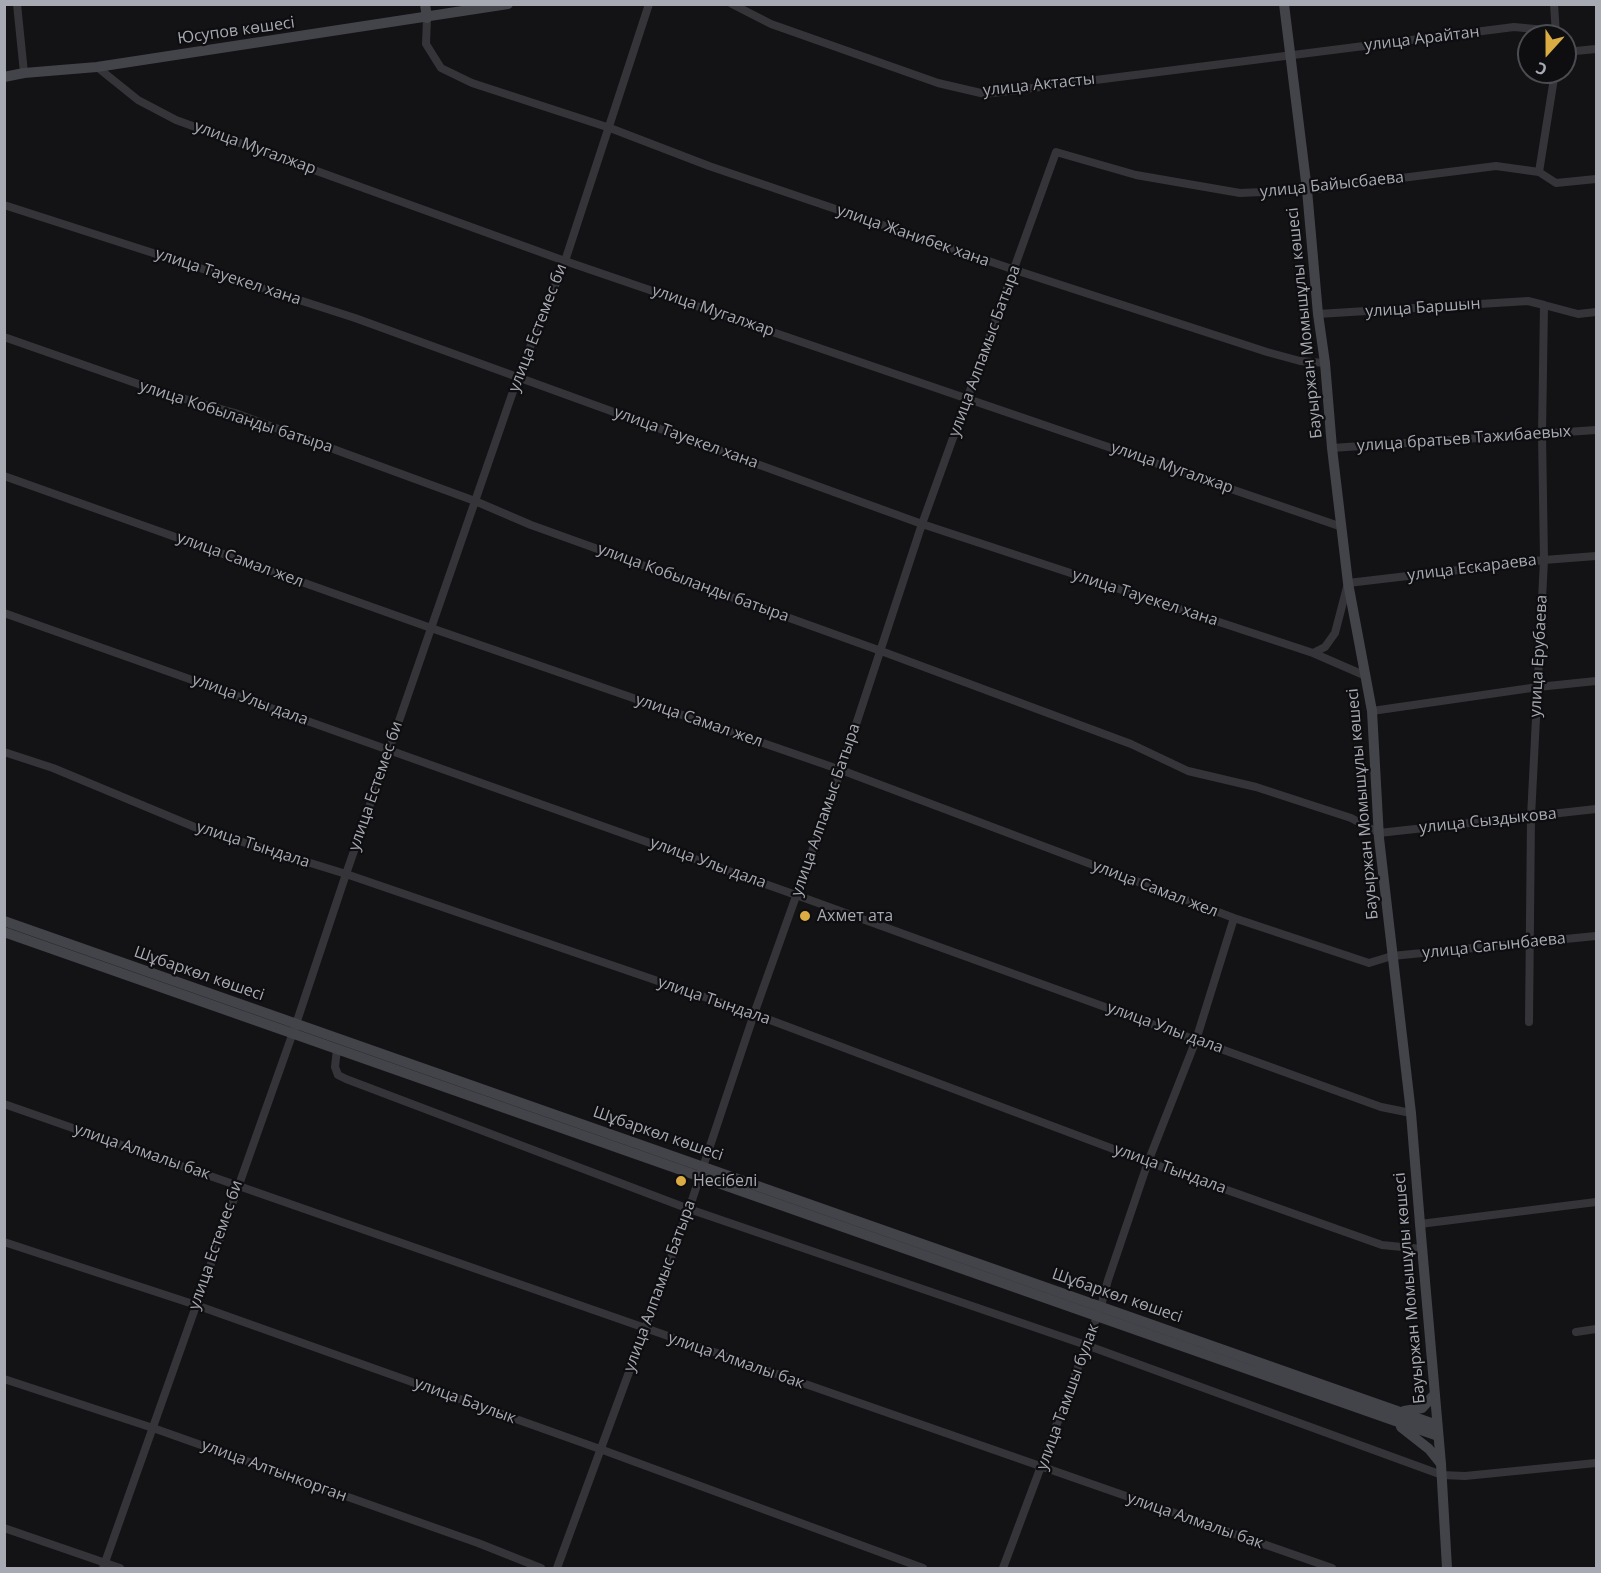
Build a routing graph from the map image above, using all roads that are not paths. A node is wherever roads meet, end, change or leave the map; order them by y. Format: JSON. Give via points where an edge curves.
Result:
{"nodes":[{"id":1,"x":17,"y":4,"type":"edge"},
{"id":2,"x":425,"y":4,"type":"edge"},
{"id":3,"x":508,"y":4,"type":"edge"},
{"id":4,"x":649,"y":4,"type":"edge"},
{"id":5,"x":732,"y":4,"type":"edge"},
{"id":6,"x":1284,"y":4,"type":"edge"},
{"id":7,"x":1554,"y":4,"type":"edge"},
{"id":8,"x":427,"y":18,"type":"junction"},
{"id":9,"x":1555,"y":24,"type":"edge"},
{"id":10,"x":1517,"y":27,"type":"edge"},
{"id":11,"x":1596,"y":49,"type":"edge"},
{"id":12,"x":1577,"y":51,"type":"edge"},
{"id":13,"x":1288,"y":55,"type":"junction"},
{"id":14,"x":97,"y":67,"type":"junction"},
{"id":15,"x":24,"y":73,"type":"junction"},
{"id":16,"x":6,"y":75,"type":"edge"},
{"id":17,"x":1553,"y":84,"type":"edge"},
{"id":18,"x":610,"y":128,"type":"junction"},
{"id":19,"x":1056,"y":152,"type":"joint"},
{"id":20,"x":1539,"y":171,"type":"junction"},
{"id":21,"x":1596,"y":179,"type":"edge"},
{"id":22,"x":1307,"y":190,"type":"junction"},
{"id":23,"x":4,"y":205,"type":"edge"},
{"id":24,"x":564,"y":261,"type":"junction"},
{"id":25,"x":1014,"y":270,"type":"junction"},
{"id":26,"x":1544,"y":306,"type":"junction"},
{"id":27,"x":1596,"y":312,"type":"edge"},
{"id":28,"x":1318,"y":314,"type":"junction"},
{"id":29,"x":4,"y":337,"type":"edge"},
{"id":30,"x":1325,"y":363,"type":"junction"},
{"id":31,"x":518,"y":377,"type":"junction"},
{"id":32,"x":967,"y":397,"type":"junction"},
{"id":33,"x":1596,"y":430,"type":"edge"},
{"id":34,"x":1542,"y":434,"type":"junction"},
{"id":35,"x":1332,"y":448,"type":"junction"},
{"id":36,"x":4,"y":476,"type":"edge"},
{"id":37,"x":475,"y":501,"type":"junction"},
{"id":38,"x":922,"y":524,"type":"junction"},
{"id":39,"x":1342,"y":527,"type":"junction"},
{"id":40,"x":1596,"y":556,"type":"edge"},
{"id":41,"x":1544,"y":560,"type":"junction"},
{"id":42,"x":1348,"y":583,"type":"junction"},
{"id":43,"x":4,"y":613,"type":"edge"},
{"id":44,"x":431,"y":628,"type":"junction"},
{"id":45,"x":881,"y":651,"type":"junction"},
{"id":46,"x":1313,"y":653,"type":"junction"},
{"id":47,"x":1366,"y":676,"type":"junction"},
{"id":48,"x":1596,"y":681,"type":"edge"},
{"id":49,"x":1538,"y":687,"type":"junction"},
{"id":50,"x":1372,"y":711,"type":"junction"},
{"id":51,"x":389,"y":749,"type":"junction"},
{"id":52,"x":4,"y":752,"type":"edge"},
{"id":53,"x":842,"y":770,"type":"junction"},
{"id":54,"x":1596,"y":809,"type":"edge"},
{"id":55,"x":1531,"y":817,"type":"junction"},
{"id":56,"x":1379,"y":833,"type":"junction"},
{"id":57,"x":345,"y":874,"type":"junction"},
{"id":58,"x":796,"y":895,"type":"junction"},
{"id":59,"x":1234,"y":918,"type":"junction"},
{"id":60,"x":4,"y":921,"type":"edge"},
{"id":61,"x":4,"y":932,"type":"edge"},
{"id":62,"x":1596,"y":936,"type":"edge"},
{"id":63,"x":1530,"y":942,"type":"junction"},
{"id":64,"x":1392,"y":956,"type":"junction"},
{"id":65,"x":754,"y":1014,"type":"junction"},
{"id":66,"x":1529,"y":1022,"type":"dead end"},
{"id":67,"x":294,"y":1029,"type":"junction"},
{"id":68,"x":1196,"y":1040,"type":"junction"},
{"id":69,"x":337,"y":1049,"type":"junction"},
{"id":70,"x":4,"y":1104,"type":"edge"},
{"id":71,"x":1411,"y":1113,"type":"junction"},
{"id":72,"x":1149,"y":1162,"type":"junction"},
{"id":73,"x":704,"y":1166,"type":"junction"},
{"id":74,"x":700,"y":1177,"type":"junction"},
{"id":75,"x":237,"y":1186,"type":"junction"},
{"id":76,"x":1596,"y":1202,"type":"edge"},
{"id":77,"x":689,"y":1209,"type":"junction"},
{"id":78,"x":1420,"y":1224,"type":"junction"},
{"id":79,"x":4,"y":1242,"type":"edge"},
{"id":80,"x":1422,"y":1249,"type":"junction"},
{"id":81,"x":196,"y":1305,"type":"junction"},
{"id":82,"x":1099,"y":1311,"type":"junction"},
{"id":83,"x":644,"y":1329,"type":"junction"},
{"id":84,"x":1596,"y":1329,"type":"edge"},
{"id":85,"x":1576,"y":1332,"type":"dead end"},
{"id":86,"x":1086,"y":1345,"type":"junction"},
{"id":87,"x":4,"y":1379,"type":"edge"},
{"id":88,"x":1434,"y":1395,"type":"junction"},
{"id":89,"x":1398,"y":1411,"type":"junction"},
{"id":90,"x":1385,"y":1417,"type":"junction"},
{"id":91,"x":153,"y":1428,"type":"junction"},
{"id":92,"x":1438,"y":1430,"type":"junction"},
{"id":93,"x":600,"y":1449,"type":"junction"},
{"id":94,"x":1596,"y":1463,"type":"edge"},
{"id":95,"x":1042,"y":1468,"type":"junction"},
{"id":96,"x":1441,"y":1469,"type":"junction"},
{"id":97,"x":4,"y":1528,"type":"edge"},
{"id":98,"x":104,"y":1566,"type":"edge"},
{"id":99,"x":120,"y":1569,"type":"edge"},
{"id":100,"x":541,"y":1569,"type":"edge"},
{"id":101,"x":557,"y":1569,"type":"edge"},
{"id":102,"x":923,"y":1569,"type":"edge"},
{"id":103,"x":1003,"y":1569,"type":"edge"},
{"id":104,"x":1332,"y":1569,"type":"edge"},
{"id":105,"x":1447,"y":1569,"type":"edge"}],
"edges":[{"from":1,"to":15,"type":"street"},
{"from":2,"to":8,"type":"street"},
{"from":3,"to":8,"type":"street","name":"Юсупов көшесі"},
{"from":4,"to":18,"type":"street","name":"улица Естемес би"},
{"from":5,"to":13,"type":"street","name":"улица Актасты","via":[[771,24],[938,83],[985,94]]},
{"from":6,"to":13,"type":"street","name":"Бауыржан Момышұлы көшесі"},
{"from":7,"to":9,"type":"street"},
{"from":8,"to":14,"type":"street","name":"Юсупов көшесі"},
{"from":8,"to":18,"type":"street","name":"улица Жанибек хана","via":[[426,44],[441,68],[472,83]]},
{"from":10,"to":13,"type":"street","name":"улица Арайтан"},
{"from":11,"to":12,"type":"street"},
{"from":13,"to":22,"type":"street","name":"Бауыржан Момышұлы көшесі"},
{"from":14,"to":15,"type":"street","name":"Юсупов көшесі"},
{"from":14,"to":24,"type":"street","name":"улица Мугалжар","via":[[138,100],[176,120]]},
{"from":15,"to":16,"type":"street","name":"Юсупов көшесі"},
{"from":17,"to":20,"type":"street"},
{"from":18,"to":24,"type":"street","name":"улица Естемес би"},
{"from":18,"to":25,"type":"street","name":"улица Жанибек хана","via":[[709,166]]},
{"from":19,"to":22,"type":"street","name":"улица Байысбаева","via":[[1136,175],[1240,193]]},
{"from":19,"to":25,"type":"street","name":"улица Алпамыс Батыра"},
{"from":20,"to":21,"type":"street","via":[[1556,183]]},
{"from":20,"to":22,"type":"street","name":"улица Байысбаева","via":[[1496,166]]},
{"from":22,"to":28,"type":"street","name":"Бауыржан Момышұлы көшесі"},
{"from":23,"to":31,"type":"street","name":"улица Тауекел хана","via":[[355,318]]},
{"from":24,"to":31,"type":"street","name":"улица Естемес би"},
{"from":24,"to":32,"type":"street","name":"улица Мугалжар"},
{"from":25,"to":30,"type":"street","name":"улица Жанибек хана","via":[[1267,352]]},
{"from":25,"to":32,"type":"street","name":"улица Алпамыс Батыра"},
{"from":26,"to":27,"type":"street","via":[[1578,314]]},
{"from":26,"to":28,"type":"street","name":"улица Баршын","via":[[1528,301]]},
{"from":26,"to":34,"type":"street","name":"улица Ерубаева"},
{"from":28,"to":30,"type":"street","name":"Бауыржан Момышұлы көшесі"},
{"from":29,"to":37,"type":"street","name":"улица Кобыланды батыра","via":[[164,393],[235,413]]},
{"from":30,"to":35,"type":"street","name":"Бауыржан Момышұлы көшесі"},
{"from":31,"to":37,"type":"street","name":"улица Естемес би"},
{"from":31,"to":38,"type":"street","name":"улица Тауекел хана"},
{"from":32,"to":38,"type":"street","name":"улица Алпамыс Батыра"},
{"from":32,"to":39,"type":"street","name":"улица Мугалжар"},
{"from":33,"to":34,"type":"street","name":"улица братьев Тажибаевых"},
{"from":34,"to":35,"type":"street","name":"улица братьев Тажибаевых"},
{"from":34,"to":41,"type":"street","name":"улица Ерубаева"},
{"from":35,"to":39,"type":"street","name":"Бауыржан Момышұлы көшесі"},
{"from":36,"to":44,"type":"street","name":"улица Самал жел"},
{"from":37,"to":44,"type":"street","name":"улица Естемес би"},
{"from":37,"to":45,"type":"street","name":"улица Кобыланды батыра","via":[[531,525]]},
{"from":38,"to":45,"type":"street","name":"улица Алпамыс Батыра"},
{"from":38,"to":46,"type":"street","name":"улица Тауекел хана"},
{"from":39,"to":42,"type":"street","name":"Бауыржан Момышұлы көшесі"},
{"from":40,"to":41,"type":"street","name":"улица Ескараева"},
{"from":41,"to":42,"type":"street","name":"улица Ескараева"},
{"from":41,"to":49,"type":"street","name":"улица Ерубаева"},
{"from":42,"to":46,"type":"street","via":[[1335,633],[1325,647]]},
{"from":42,"to":47,"type":"street","name":"Бауыржан Момышұлы көшесі"},
{"from":43,"to":51,"type":"street","name":"улица Улы дала"},
{"from":44,"to":51,"type":"street","name":"улица Естемес би"},
{"from":44,"to":53,"type":"street","name":"улица Самал жел"},
{"from":45,"to":53,"type":"street","name":"улица Алпамыс Батыра"},
{"from":45,"to":56,"type":"street","name":"улица Кобыланды батыра","via":[[1131,744],[1188,771],[1256,787],[1351,818]]},
{"from":46,"to":47,"type":"street","name":"улица Тауекел хана"},
{"from":47,"to":50,"type":"street","name":"Бауыржан Момышұлы көшесі"},
{"from":48,"to":49,"type":"street"},
{"from":49,"to":50,"type":"street"},
{"from":49,"to":55,"type":"street","name":"улица Ерубаева"},
{"from":50,"to":56,"type":"street","name":"Бауыржан Момышұлы көшесі"},
{"from":51,"to":57,"type":"street","name":"улица Естемес би"},
{"from":51,"to":58,"type":"street","name":"улица Улы дала"},
{"from":52,"to":57,"type":"street","name":"улица Тындала","via":[[53,768],[197,828]]},
{"from":53,"to":58,"type":"street","name":"улица Алпамыс Батыра"},
{"from":53,"to":59,"type":"street","name":"улица Самал жел"},
{"from":54,"to":55,"type":"street","name":"улица Сыздыкова"},
{"from":55,"to":56,"type":"street","name":"улица Сыздыкова"},
{"from":55,"to":63,"type":"street","name":"улица Ерубаева"},
{"from":56,"to":64,"type":"street","name":"Бауыржан Момышұлы көшесі"},
{"from":57,"to":65,"type":"street","name":"улица Тындала"},
{"from":57,"to":67,"type":"street","name":"улица Естемес би"},
{"from":58,"to":65,"type":"street","name":"улица Алпамыс Батыра"},
{"from":58,"to":68,"type":"street","name":"улица Улы дала"},
{"from":59,"to":64,"type":"street","name":"улица Самал жел","via":[[1369,963]]},
{"from":59,"to":68,"type":"street","name":"улица Тамшы булак"},
{"from":60,"to":67,"type":"street","name":"Шұбаркөл көшесі"},
{"from":61,"to":67,"type":"street","name":"Шұбаркөл көшесі"},
{"from":62,"to":63,"type":"street","name":"улица Сагынбаева"},
{"from":63,"to":64,"type":"street","name":"улица Сагынбаева"},
{"from":63,"to":66,"type":"street","name":"улица Ерубаева"},
{"from":64,"to":71,"type":"street","name":"Бауыржан Момышұлы көшесі"},
{"from":65,"to":72,"type":"street","name":"улица Тындала"},
{"from":65,"to":73,"type":"street","name":"улица Алпамыс Батыра"},
{"from":67,"to":69,"type":"street","name":"Шұбаркөл көшесі"},
{"from":67,"to":73,"type":"street","name":"Шұбаркөл көшесі"},
{"from":67,"to":75,"type":"street","name":"улица Естемес би"},
{"from":68,"to":71,"type":"street","name":"улица Улы дала","via":[[1381,1107]]},
{"from":68,"to":72,"type":"street","name":"улица Тамшы булак"},
{"from":69,"to":74,"type":"street","name":"Шұбаркөл көшесі"},
{"from":69,"to":77,"type":"street","via":[[338,1075]]},
{"from":70,"to":75,"type":"street","name":"улица Алмалы бак"},
{"from":71,"to":78,"type":"street","name":"Бауыржан Момышұлы көшесі"},
{"from":72,"to":80,"type":"street","name":"улица Тындала","via":[[1382,1245]]},
{"from":72,"to":82,"type":"street","name":"улица Тамшы булак"},
{"from":73,"to":74,"type":"street","name":"улица Алпамыс Батыра"},
{"from":73,"to":82,"type":"street","name":"Шұбаркөл көшесі"},
{"from":74,"to":77,"type":"street","name":"улица Алпамыс Батыра"},
{"from":74,"to":82,"type":"street","name":"Шұбаркөл көшесі"},
{"from":75,"to":81,"type":"street","name":"улица Естемес би"},
{"from":75,"to":83,"type":"street","name":"улица Алмалы бак"},
{"from":76,"to":78,"type":"street"},
{"from":77,"to":83,"type":"street","name":"улица Алпамыс Батыра"},
{"from":77,"to":86,"type":"street"},
{"from":78,"to":80,"type":"street","name":"Бауыржан Момышұлы көшесі"},
{"from":79,"to":81,"type":"street","name":"улица Баулык"},
{"from":80,"to":88,"type":"street","name":"Бауыржан Момышұлы көшесі"},
{"from":81,"to":91,"type":"street","name":"улица Естемес би"},
{"from":81,"to":93,"type":"street","name":"улица Баулык"},
{"from":82,"to":86,"type":"street","name":"улица Тамшы булак"},
{"from":82,"to":89,"type":"street","name":"Шұбаркөл көшесі"},
{"from":82,"to":90,"type":"street","name":"Шұбаркөл көшесі"},
{"from":83,"to":93,"type":"street","name":"улица Алпамыс Батыра"},
{"from":83,"to":95,"type":"street","name":"улица Алмалы бак"},
{"from":84,"to":85,"type":"street"},
{"from":86,"to":95,"type":"street","name":"улица Тамшы булак"},
{"from":86,"to":96,"type":"street"},
{"from":87,"to":91,"type":"street","name":"улица Алтынкорган"},
{"from":88,"to":89,"type":"street","via":[[1422,1408]]},
{"from":88,"to":92,"type":"street","name":"Бауыржан Момышұлы көшесі"},
{"from":89,"to":92,"type":"street","name":"Шұбаркөл көшесі"},
{"from":90,"to":92,"type":"street","name":"Шұбаркөл көшесі"},
{"from":90,"to":96,"type":"street","via":[[1429,1449]]},
{"from":91,"to":98,"type":"street","name":"улица Естемес би"},
{"from":91,"to":100,"type":"street","name":"улица Алтынкорган"},
{"from":92,"to":96,"type":"street","name":"Бауыржан Момышұлы көшесі"},
{"from":93,"to":101,"type":"street","name":"улица Алпамыс Батыра"},
{"from":93,"to":102,"type":"street","name":"улица Баулык"},
{"from":94,"to":96,"type":"street","via":[[1465,1476]]},
{"from":95,"to":103,"type":"street","name":"улица Тамшы булак"},
{"from":95,"to":104,"type":"street","name":"улица Алмалы бак"},
{"from":96,"to":105,"type":"street","name":"Бауыржан Момышұлы көшесі"},
{"from":97,"to":98,"type":"street"},
{"from":98,"to":99,"type":"street"}]}
